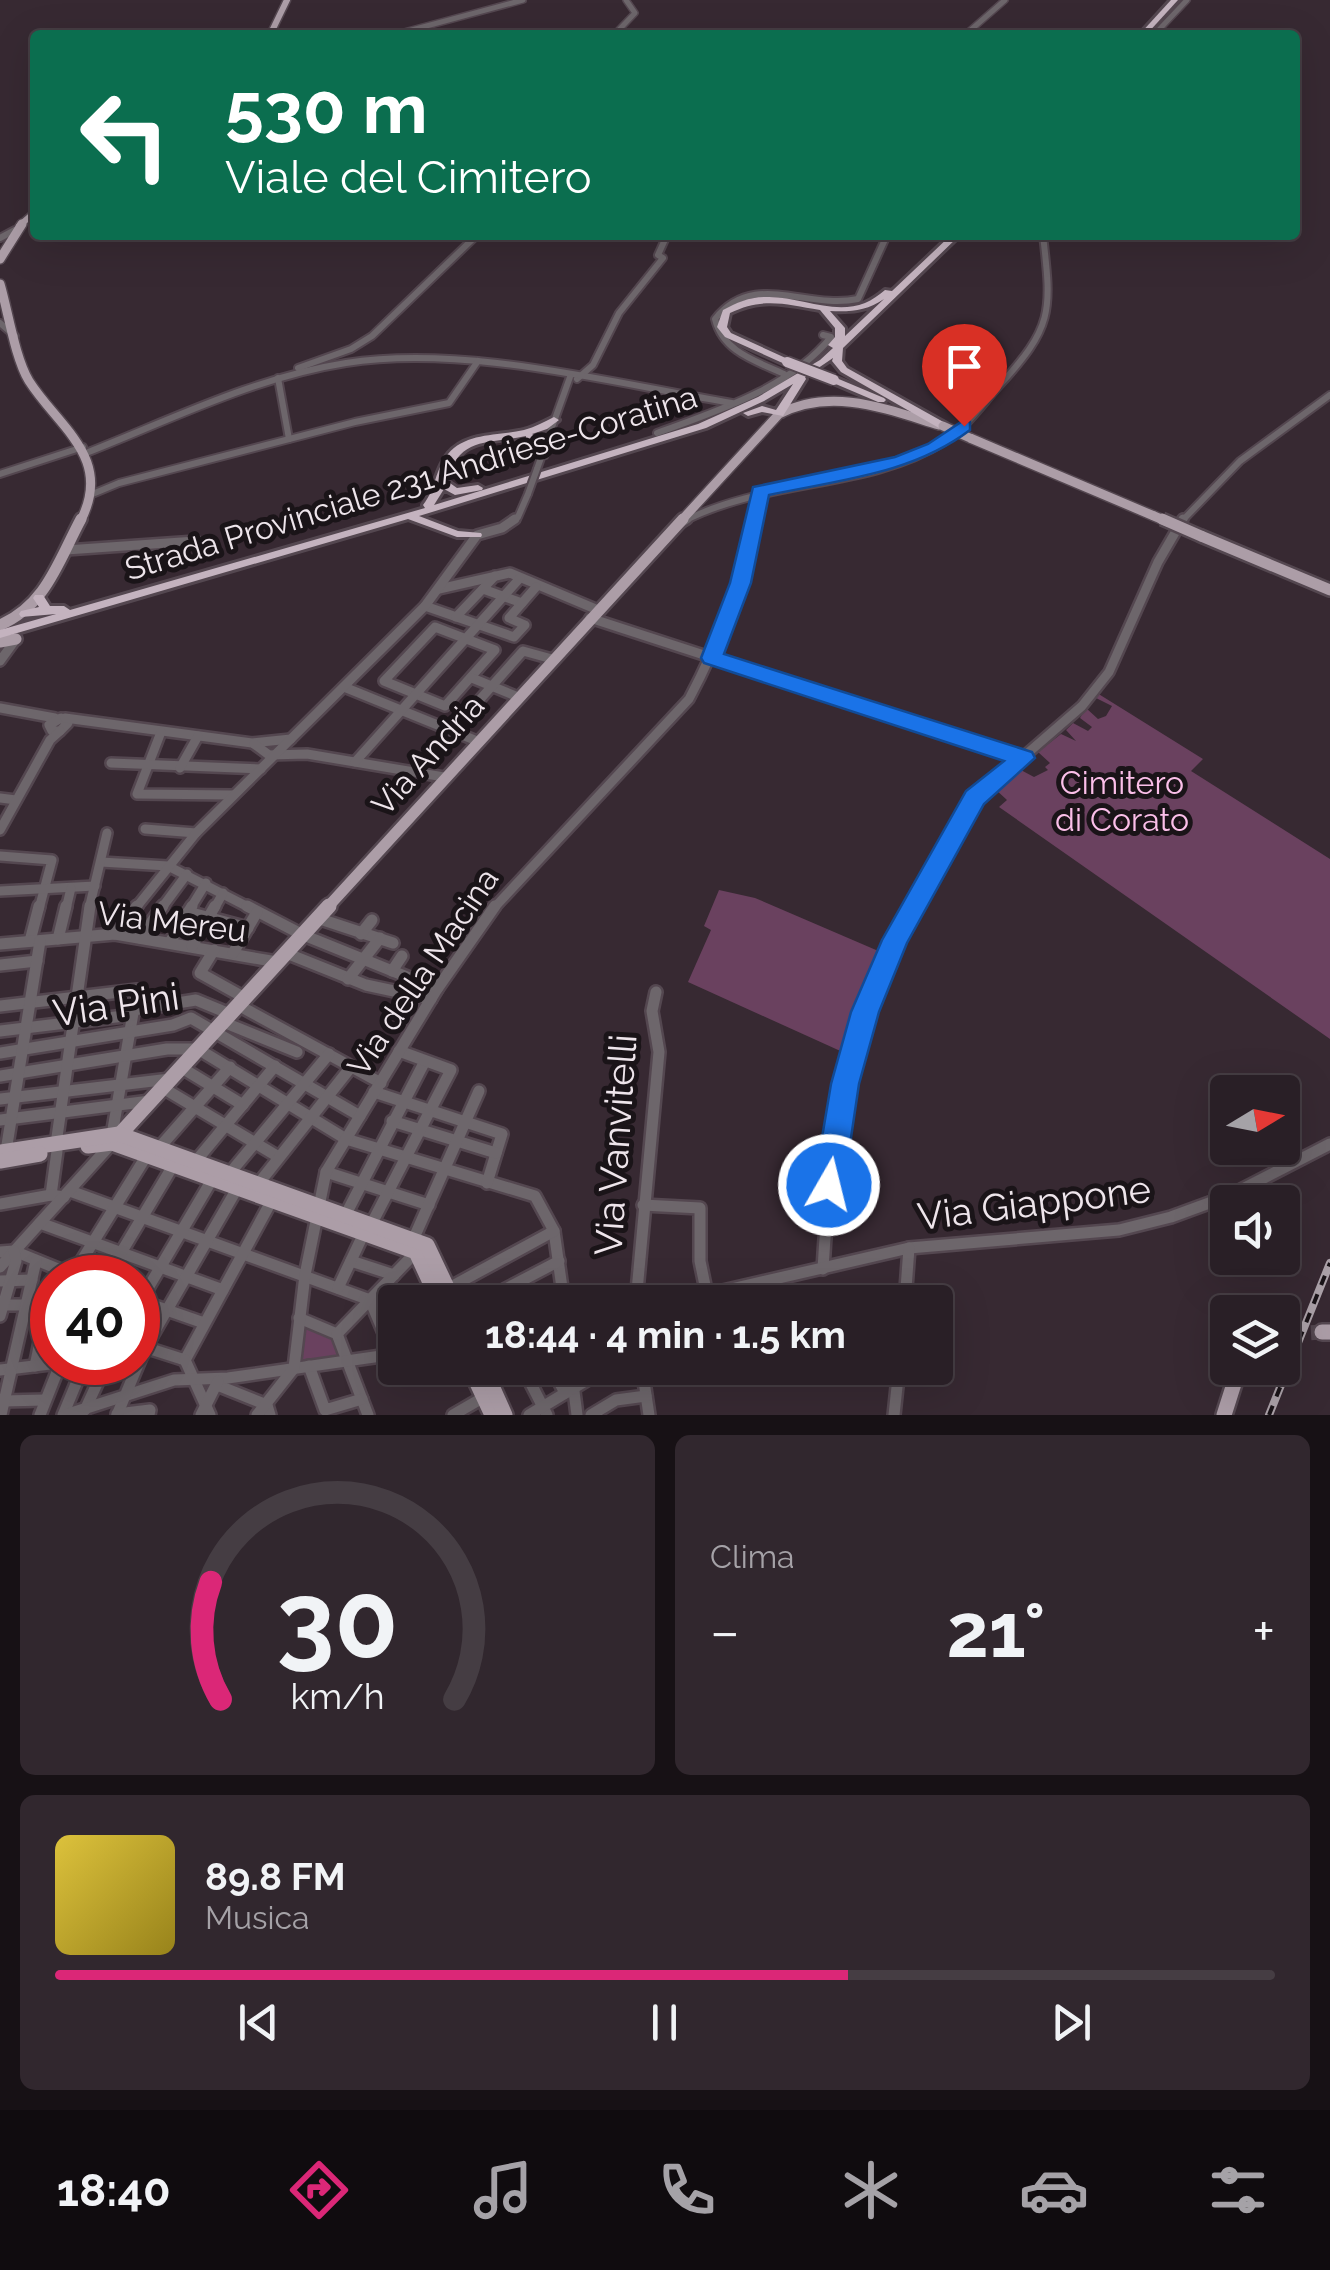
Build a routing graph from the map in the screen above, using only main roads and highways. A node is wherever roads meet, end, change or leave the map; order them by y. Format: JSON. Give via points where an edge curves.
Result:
{"nodes":[{"id":1,"x":287,"y":0,"type":"edge"},
{"id":2,"x":1181,"y":0,"type":"edge"},
{"id":3,"x":272,"y":30,"type":"edge"},
{"id":4,"x":1153,"y":30,"type":"edge"},
{"id":5,"x":30,"y":216,"type":"edge"},
{"id":6,"x":943,"y":240,"type":"edge"},
{"id":7,"x":951,"y":240,"type":"edge"},
{"id":8,"x":0,"y":259,"type":"edge"},
{"id":9,"x":913,"y":271,"type":"junction"},
{"id":10,"x":0,"y":284,"type":"edge"},
{"id":11,"x":822,"y":308,"type":"junction"},
{"id":12,"x":848,"y":339,"type":"junction"},
{"id":13,"x":815,"y":363,"type":"junction"},
{"id":14,"x":803,"y":375,"type":"junction"},
{"id":15,"x":779,"y":414,"type":"junction"},
{"id":16,"x":554,"y":420,"type":"road end"},
{"id":17,"x":943,"y":426,"type":"junction"},
{"id":18,"x":532,"y":434,"type":"junction"},
{"id":19,"x":549,"y":435,"type":"road end"},
{"id":20,"x":542,"y":454,"type":"road end"},
{"id":21,"x":560,"y":471,"type":"junction"},
{"id":22,"x":443,"y":483,"type":"junction"},
{"id":23,"x":490,"y":490,"type":"junction"},
{"id":24,"x":428,"y":505,"type":"junction"},
{"id":25,"x":402,"y":518,"type":"junction"},
{"id":26,"x":446,"y":528,"type":"junction"},
{"id":27,"x":477,"y":534,"type":"road end"},
{"id":28,"x":1330,"y":590,"type":"edge"},
{"id":29,"x":46,"y":609,"type":"junction"},
{"id":30,"x":71,"y":609,"type":"junction"},
{"id":31,"x":25,"y":614,"type":"joint"},
{"id":32,"x":16,"y":639,"type":"joint"},
{"id":33,"x":1,"y":641,"type":"edge"},
{"id":34,"x":114,"y":1137,"type":"junction"},
{"id":35,"x":153,"y":1152,"type":"junction"},
{"id":36,"x":2,"y":1158,"type":"edge"},
{"id":37,"x":234,"y":1180,"type":"junction"},
{"id":38,"x":318,"y":1211,"type":"junction"},
{"id":39,"x":368,"y":1229,"type":"junction"},
{"id":40,"x":434,"y":1285,"type":"edge"},
{"id":41,"x":487,"y":1385,"type":"edge"},
{"id":42,"x":488,"y":1385,"type":"edge"},
{"id":43,"x":1232,"y":1385,"type":"edge"},
{"id":44,"x":492,"y":1415,"type":"edge"},
{"id":45,"x":505,"y":1415,"type":"edge"},
{"id":46,"x":1224,"y":1415,"type":"edge"}],
"edges":[{"from":1,"to":3,"type":"main road"},
{"from":2,"to":4,"type":"highway"},
{"from":5,"to":8,"type":"main road"},
{"from":6,"to":9,"type":"highway","name":"Strada Provinciale 231 Andriese-Coratina"},
{"from":7,"to":12,"type":"highway","name":"Strada Provinciale 231 Andriese-Coratina"},
{"from":9,"to":11,"type":"highway","via":[[870,306]]},
{"from":9,"to":13,"type":"highway","name":"Strada Provinciale 231 Andriese-Coratina"},
{"from":10,"to":29,"type":"main road","via":[[27,378],[85,450],[90,490]]},
{"from":11,"to":13,"type":"highway","via":[[841,333]]},
{"from":11,"to":17,"type":"highway","bridge":true,"via":[[760,299],[736,305],[722,327],[787,362]]},
{"from":12,"to":14,"type":"highway","name":"Strada Provinciale 231 Andriese-Coratina"},
{"from":12,"to":17,"type":"highway","via":[[836,356],[844,370]]},
{"from":13,"to":23,"type":"highway","name":"Strada Provinciale 231 Andriese-Coratina","via":[[693,425]]},
{"from":14,"to":15,"type":"highway"},
{"from":14,"to":21,"type":"highway","name":"Strada Provinciale 231 Andriese-Coratina","via":[[702,426]]},
{"from":15,"to":17,"type":"main road","via":[[798,404],[840,401]]},
{"from":15,"to":21,"type":"highway","via":[[754,410],[614,460]]},
{"from":15,"to":34,"type":"main road","name":"Via Andria"},
{"from":16,"to":18,"type":"highway"},
{"from":17,"to":28,"type":"main road","bridge":true},
{"from":18,"to":19,"type":"highway"},
{"from":18,"to":20,"type":"highway"},
{"from":18,"to":22,"type":"highway","via":[[462,447],[445,464]]},
{"from":21,"to":23,"type":"highway","name":"Strada Provinciale 231 Andriese-Coratina"},
{"from":22,"to":23,"type":"highway","via":[[455,492]]},
{"from":22,"to":24,"type":"highway"},
{"from":23,"to":24,"type":"highway","name":"Strada Provinciale 231 Andriese-Coratina"},
{"from":23,"to":25,"type":"highway","name":"Strada Provinciale 231 Andriese-Coratina"},
{"from":23,"to":26,"type":"highway","via":[[448,508],[441,520]]},
{"from":24,"to":30,"type":"highway","name":"Strada Provinciale 231 Andriese-Coratina"},
{"from":25,"to":26,"type":"highway"},
{"from":25,"to":29,"type":"highway","name":"Strada Provinciale 231 Andriese-Coratina"},
{"from":26,"to":27,"type":"highway"},
{"from":29,"to":30,"type":"highway"},
{"from":29,"to":31,"type":"highway"},
{"from":29,"to":32,"type":"highway"},
{"from":29,"to":33,"type":"highway","name":"Strada Provinciale 231 Andriese-Coratina"},
{"from":30,"to":33,"type":"highway","name":"Strada Provinciale 231 Andriese-Coratina"},
{"from":31,"to":33,"type":"main road"},
{"from":32,"to":33,"type":"main road"},
{"from":34,"to":35,"type":"main road"},
{"from":34,"to":36,"type":"main road"},
{"from":35,"to":37,"type":"main road","via":[[196,1161]]},
{"from":35,"to":37,"type":"main road"},
{"from":37,"to":38,"type":"main road","via":[[272,1200]]},
{"from":37,"to":38,"type":"main road","via":[[259,1183]]},
{"from":38,"to":39,"type":"main road"},
{"from":38,"to":39,"type":"main road"},
{"from":39,"to":40,"type":"main road","via":[[418,1246]]},
{"from":41,"to":44,"type":"main road"},
{"from":42,"to":45,"type":"main road"},
{"from":43,"to":46,"type":"main road"}]}
